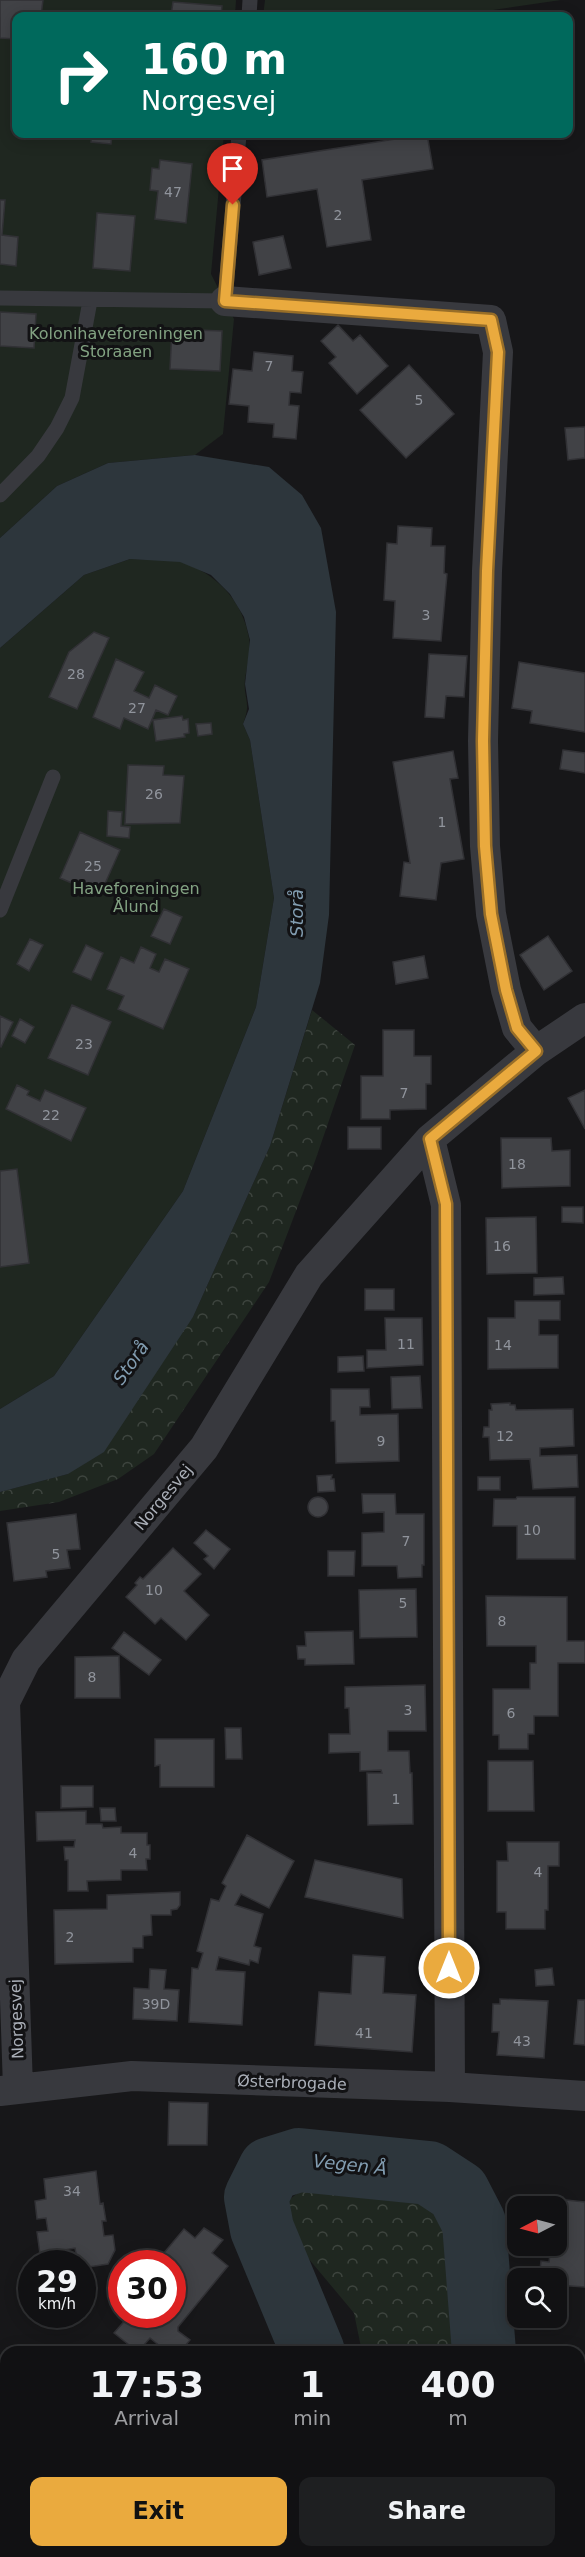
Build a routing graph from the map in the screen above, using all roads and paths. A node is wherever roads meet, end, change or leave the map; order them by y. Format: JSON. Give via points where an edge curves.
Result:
{"nodes":[{"id":1,"x":239,"y":138,"type":"edge"},
{"id":2,"x":0,"y":298,"type":"edge"},
{"id":3,"x":90,"y":301,"type":"junction"},
{"id":4,"x":225,"y":301,"type":"junction"},
{"id":5,"x":0,"y":495,"type":"edge"},
{"id":6,"x":53,"y":777,"type":"dead end"},
{"id":7,"x":0,"y":910,"type":"edge"},
{"id":8,"x":585,"y":1018,"type":"edge"},
{"id":9,"x":536,"y":1051,"type":"junction"},
{"id":10,"x":430,"y":1139,"type":"junction"},
{"id":11,"x":3,"y":1702,"type":"edge"},
{"id":12,"x":450,"y":2087,"type":"junction"},
{"id":13,"x":9,"y":2090,"type":"edge"},
{"id":14,"x":585,"y":2096,"type":"edge"}],
"edges":[{"from":1,"to":4,"type":"lane"},
{"from":2,"to":3,"type":"lane"},
{"from":3,"to":4,"type":"lane"},
{"from":3,"to":5,"type":"lane","via":[[72,398],[38,456]]},
{"from":4,"to":9,"type":"street","via":[[491,320],[498,352],[486,583],[485,846],[491,914],[506,990],[517,1028]]},
{"from":6,"to":7,"type":"lane"},
{"from":8,"to":9,"type":"street","name":"Norgesvej"},
{"from":9,"to":10,"type":"street","name":"Norgesvej"},
{"from":10,"to":11,"type":"street","name":"Norgesvej","via":[[309,1275],[204,1448],[26,1660]]},
{"from":10,"to":12,"type":"street","via":[[446,1204]]},
{"from":11,"to":13,"type":"street","name":"Norgesvej"},
{"from":12,"to":13,"type":"street","name":"Østerbrogade","via":[[132,2076]]},
{"from":12,"to":14,"type":"street","name":"Østerbrogade"}]}
